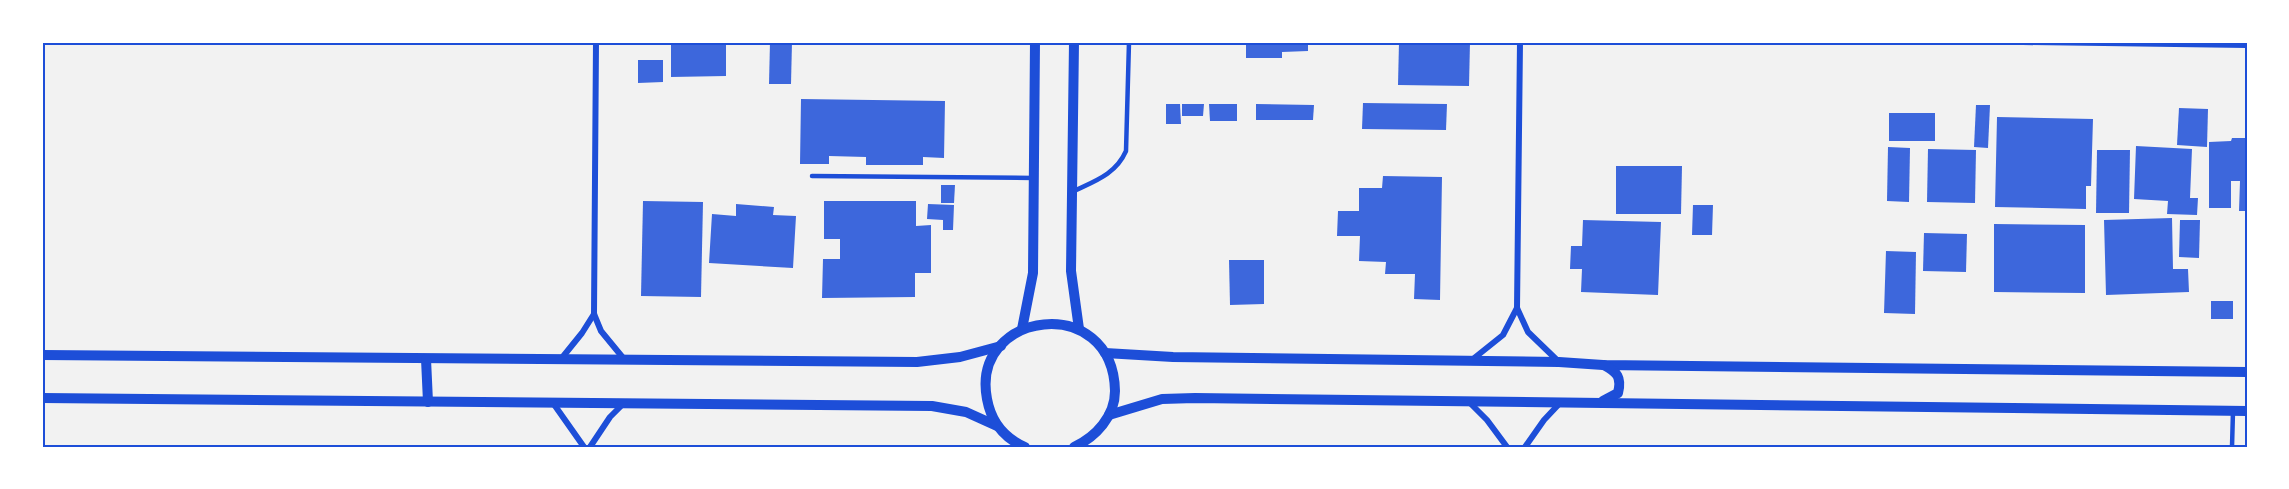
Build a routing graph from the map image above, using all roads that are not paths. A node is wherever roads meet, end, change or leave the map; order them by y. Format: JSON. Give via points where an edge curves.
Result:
{"nodes":[{"id":1,"x":596,"y":42,"type":"edge"},
{"id":2,"x":1035,"y":42,"type":"edge"},
{"id":3,"x":1074,"y":42,"type":"edge"},
{"id":4,"x":1129,"y":42,"type":"edge"},
{"id":5,"x":1520,"y":42,"type":"edge"},
{"id":6,"x":2023,"y":42,"type":"edge"},
{"id":7,"x":2193,"y":43,"type":"edge"},
{"id":8,"x":2247,"y":45,"type":"edge"},
{"id":9,"x":812,"y":176,"type":"dead end"},
{"id":10,"x":1034,"y":177,"type":"junction"},
{"id":11,"x":1072,"y":192,"type":"junction"},
{"id":12,"x":1517,"y":308,"type":"junction"},
{"id":13,"x":594,"y":314,"type":"junction"},
{"id":14,"x":1022,"y":329,"type":"junction"},
{"id":15,"x":1079,"y":329,"type":"junction"},
{"id":16,"x":1001,"y":346,"type":"junction"},
{"id":17,"x":1105,"y":353,"type":"junction"},
{"id":18,"x":42,"y":355,"type":"edge"},
{"id":19,"x":426,"y":359,"type":"junction"},
{"id":20,"x":560,"y":360,"type":"junction"},
{"id":21,"x":625,"y":360,"type":"junction"},
{"id":22,"x":1471,"y":361,"type":"junction"},
{"id":23,"x":1559,"y":362,"type":"junction"},
{"id":24,"x":1603,"y":365,"type":"junction"},
{"id":25,"x":2247,"y":372,"type":"edge"},
{"id":26,"x":42,"y":398,"type":"edge"},
{"id":27,"x":428,"y":402,"type":"junction"},
{"id":28,"x":625,"y":402,"type":"junction"},
{"id":29,"x":1469,"y":402,"type":"junction"},
{"id":30,"x":1561,"y":402,"type":"junction"},
{"id":31,"x":553,"y":403,"type":"junction"},
{"id":32,"x":1600,"y":403,"type":"junction"},
{"id":33,"x":2233,"y":411,"type":"junction"},
{"id":34,"x":2247,"y":411,"type":"edge"},
{"id":35,"x":1109,"y":415,"type":"junction"},
{"id":36,"x":997,"y":426,"type":"junction"},
{"id":37,"x":1085,"y":444,"type":"edge"},
{"id":38,"x":584,"y":447,"type":"edge"},
{"id":39,"x":590,"y":447,"type":"edge"},
{"id":40,"x":1023,"y":447,"type":"edge"},
{"id":41,"x":1074,"y":447,"type":"edge"},
{"id":42,"x":1507,"y":447,"type":"edge"},
{"id":43,"x":1525,"y":447,"type":"edge"},
{"id":44,"x":2232,"y":447,"type":"edge"}],
"edges":[{"from":1,"to":13,"type":"street"},
{"from":2,"to":10,"type":"street"},
{"from":3,"to":11,"type":"street"},
{"from":4,"to":11,"type":"lane","via":[[1126,151],[1111,172]]},
{"from":5,"to":12,"type":"street"},
{"from":6,"to":7,"type":"street"},
{"from":7,"to":8,"type":"street"},
{"from":9,"to":10,"type":"lane"},
{"from":10,"to":14,"type":"street","via":[[1033,273]]},
{"from":11,"to":15,"type":"street","via":[[1071,271]]},
{"from":12,"to":22,"type":"street","via":[[1503,334]]},
{"from":12,"to":23,"type":"street","via":[[1528,332]]},
{"from":13,"to":20,"type":"street"},
{"from":13,"to":21,"type":"street","via":[[601,331]]},
{"from":14,"to":15,"type":"street","via":[[1060,323]]},
{"from":14,"to":16,"type":"street"},
{"from":15,"to":17,"type":"street"},
{"from":16,"to":21,"type":"street","via":[[960,357],[917,362]]},
{"from":16,"to":36,"type":"street","via":[[987,372],[985,391],[988,410]]},
{"from":17,"to":22,"type":"street"},
{"from":17,"to":35,"type":"street","via":[[1114,373],[1115,395]]},
{"from":18,"to":19,"type":"street"},
{"from":19,"to":20,"type":"street"},
{"from":19,"to":27,"type":"street"},
{"from":20,"to":21,"type":"street"},
{"from":22,"to":23,"type":"street"},
{"from":23,"to":24,"type":"street"},
{"from":24,"to":25,"type":"street"},
{"from":24,"to":32,"type":"street","via":[[1614,371],[1620,384],[1618,393]]},
{"from":26,"to":27,"type":"street"},
{"from":27,"to":31,"type":"street"},
{"from":28,"to":31,"type":"street"},
{"from":28,"to":36,"type":"street","via":[[932,406],[966,412]]},
{"from":28,"to":39,"type":"street"},
{"from":29,"to":30,"type":"street"},
{"from":29,"to":35,"type":"street","via":[[1162,399]]},
{"from":29,"to":42,"type":"street"},
{"from":30,"to":32,"type":"street"},
{"from":30,"to":43,"type":"street"},
{"from":31,"to":38,"type":"street"},
{"from":32,"to":33,"type":"street"},
{"from":33,"to":34,"type":"street"},
{"from":33,"to":44,"type":"lane"},
{"from":35,"to":37,"type":"street"},
{"from":36,"to":40,"type":"street"},
{"from":37,"to":41,"type":"street"}]}
